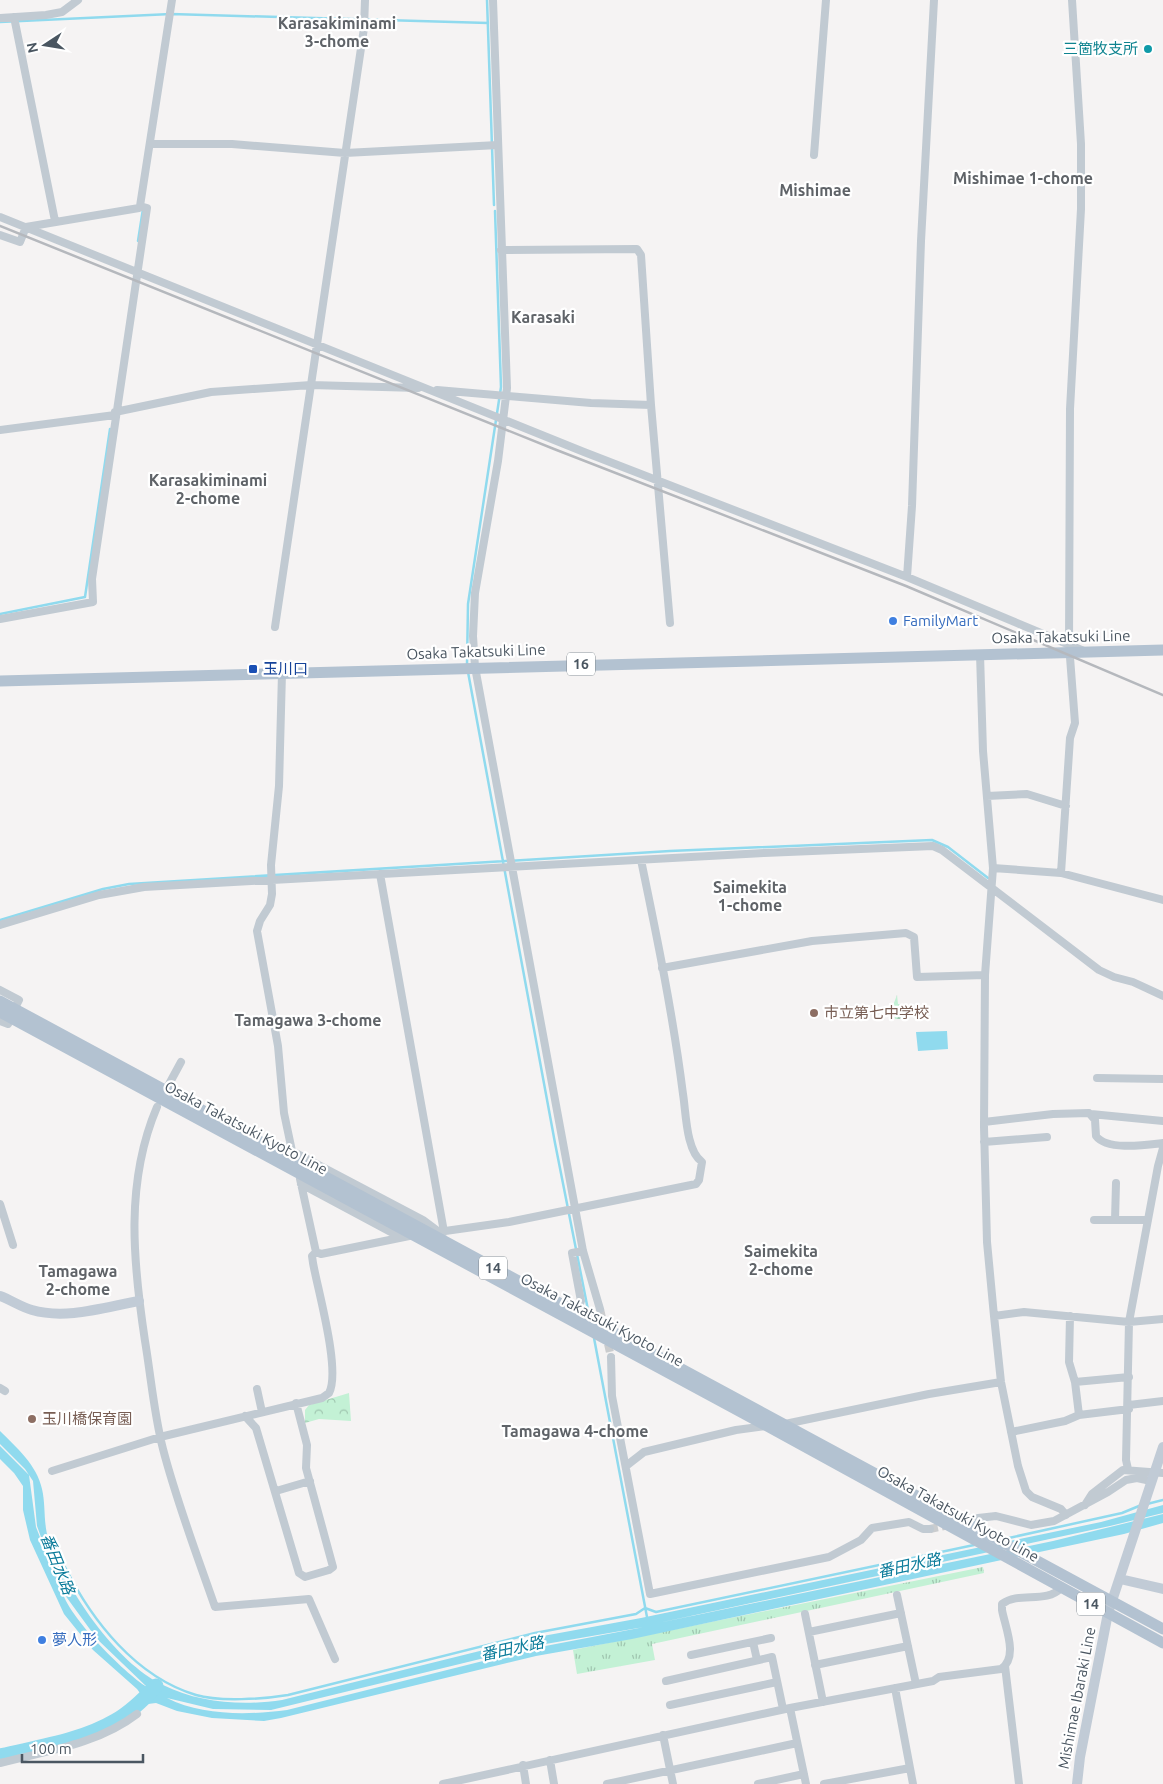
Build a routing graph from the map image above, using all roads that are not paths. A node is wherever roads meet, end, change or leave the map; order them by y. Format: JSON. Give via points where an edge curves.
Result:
{"nodes":[{"id":1,"x":78,"y":0,"type":"edge"},
{"id":2,"x":172,"y":0,"type":"edge"},
{"id":3,"x":365,"y":0,"type":"edge"},
{"id":4,"x":493,"y":0,"type":"edge"},
{"id":5,"x":826,"y":0,"type":"edge"},
{"id":6,"x":934,"y":0,"type":"edge"},
{"id":7,"x":1072,"y":0,"type":"edge"},
{"id":8,"x":14,"y":17,"type":"junction"},
{"id":9,"x":0,"y":18,"type":"edge"},
{"id":10,"x":150,"y":144,"type":"junction"},
{"id":11,"x":498,"y":145,"type":"junction"},
{"id":12,"x":345,"y":153,"type":"junction"},
{"id":13,"x":814,"y":155,"type":"dead end"},
{"id":14,"x":140,"y":206,"type":"junction"},
{"id":15,"x":0,"y":217,"type":"edge"},
{"id":16,"x":55,"y":221,"type":"junction"},
{"id":17,"x":26,"y":227,"type":"junction"},
{"id":18,"x":0,"y":235,"type":"edge"},
{"id":19,"x":501,"y":250,"type":"junction"},
{"id":20,"x":137,"y":273,"type":"junction"},
{"id":21,"x":317,"y":344,"type":"junction"},
{"id":22,"x":311,"y":385,"type":"junction"},
{"id":23,"x":427,"y":389,"type":"junction"},
{"id":24,"x":506,"y":396,"type":"junction"},
{"id":25,"x":651,"y":405,"type":"junction"},
{"id":26,"x":115,"y":413,"type":"junction"},
{"id":27,"x":503,"y":419,"type":"junction"},
{"id":28,"x":0,"y":430,"type":"edge"},
{"id":29,"x":658,"y":481,"type":"junction"},
{"id":30,"x":907,"y":577,"type":"junction"},
{"id":31,"x":0,"y":619,"type":"edge"},
{"id":32,"x":670,"y":623,"type":"dead end"},
{"id":33,"x":275,"y":627,"type":"dead end"},
{"id":34,"x":1070,"y":648,"type":"junction"},
{"id":35,"x":1163,"y":650,"type":"edge"},
{"id":36,"x":980,"y":654,"type":"junction"},
{"id":37,"x":475,"y":667,"type":"junction"},
{"id":38,"x":282,"y":673,"type":"junction"},
{"id":39,"x":0,"y":681,"type":"edge"},
{"id":40,"x":987,"y":796,"type":"junction"},
{"id":41,"x":1066,"y":806,"type":"junction"},
{"id":42,"x":642,"y":860,"type":"junction"},
{"id":43,"x":512,"y":866,"type":"junction"},
{"id":44,"x":993,"y":868,"type":"junction"},
{"id":45,"x":1061,"y":873,"type":"junction"},
{"id":46,"x":380,"y":874,"type":"junction"},
{"id":47,"x":272,"y":880,"type":"junction"},
{"id":48,"x":992,"y":890,"type":"junction"},
{"id":49,"x":1163,"y":900,"type":"edge"},
{"id":50,"x":0,"y":925,"type":"edge"},
{"id":51,"x":662,"y":968,"type":"junction"},
{"id":52,"x":985,"y":975,"type":"junction"},
{"id":53,"x":0,"y":990,"type":"edge"},
{"id":54,"x":1163,"y":996,"type":"edge"},
{"id":55,"x":0,"y":1001,"type":"edge"},
{"id":56,"x":17,"y":1004,"type":"dead end"},
{"id":57,"x":0,"y":1012,"type":"edge"},
{"id":58,"x":0,"y":1021,"type":"edge"},
{"id":59,"x":10,"y":1021,"type":"dead end"},
{"id":60,"x":181,"y":1062,"type":"dead end"},
{"id":61,"x":1097,"y":1078,"type":"dead end"},
{"id":62,"x":1163,"y":1079,"type":"edge"},
{"id":63,"x":168,"y":1086,"type":"dead end"},
{"id":64,"x":157,"y":1107,"type":"dead end"},
{"id":65,"x":1091,"y":1114,"type":"junction"},
{"id":66,"x":1163,"y":1121,"type":"edge"},
{"id":67,"x":984,"y":1122,"type":"junction"},
{"id":68,"x":1047,"y":1137,"type":"dead end"},
{"id":69,"x":984,"y":1142,"type":"junction"},
{"id":70,"x":1163,"y":1143,"type":"edge"},
{"id":71,"x":1163,"y":1148,"type":"edge"},
{"id":72,"x":1162,"y":1159,"type":"edge"},
{"id":73,"x":1116,"y":1183,"type":"dead end"},
{"id":74,"x":0,"y":1204,"type":"edge"},
{"id":75,"x":576,"y":1209,"type":"junction"},
{"id":76,"x":1094,"y":1220,"type":"dead end"},
{"id":77,"x":1115,"y":1220,"type":"junction"},
{"id":78,"x":1148,"y":1220,"type":"junction"},
{"id":79,"x":437,"y":1232,"type":"junction"},
{"id":80,"x":9,"y":1233,"type":"junction"},
{"id":81,"x":0,"y":1236,"type":"edge"},
{"id":82,"x":406,"y":1236,"type":"junction"},
{"id":83,"x":13,"y":1245,"type":"dead end"},
{"id":84,"x":583,"y":1251,"type":"junction"},
{"id":85,"x":316,"y":1252,"type":"junction"},
{"id":86,"x":0,"y":1296,"type":"edge"},
{"id":87,"x":139,"y":1301,"type":"junction"},
{"id":88,"x":600,"y":1309,"type":"tunnel mouth"},
{"id":89,"x":577,"y":1312,"type":"junction"},
{"id":90,"x":994,"y":1316,"type":"junction"},
{"id":91,"x":1070,"y":1316,"type":"junction"},
{"id":92,"x":1163,"y":1318,"type":"edge"},
{"id":93,"x":1130,"y":1322,"type":"junction"},
{"id":94,"x":611,"y":1357,"type":"tunnel mouth"},
{"id":95,"x":1129,"y":1377,"type":"junction"},
{"id":96,"x":1001,"y":1382,"type":"junction"},
{"id":97,"x":1075,"y":1382,"type":"junction"},
{"id":98,"x":257,"y":1389,"type":"dead end"},
{"id":99,"x":1163,"y":1401,"type":"edge"},
{"id":100,"x":296,"y":1403,"type":"junction"},
{"id":101,"x":1129,"y":1407,"type":"junction"},
{"id":102,"x":262,"y":1412,"type":"junction"},
{"id":103,"x":1078,"y":1415,"type":"junction"},
{"id":104,"x":245,"y":1416,"type":"junction"},
{"id":105,"x":784,"y":1424,"type":"junction"},
{"id":106,"x":767,"y":1426,"type":"junction"},
{"id":107,"x":1011,"y":1432,"type":"junction"},
{"id":108,"x":160,"y":1437,"type":"junction"},
{"id":109,"x":1163,"y":1446,"type":"edge"},
{"id":110,"x":626,"y":1466,"type":"junction"},
{"id":111,"x":1128,"y":1469,"type":"junction"},
{"id":112,"x":52,"y":1471,"type":"dead end"},
{"id":113,"x":1156,"y":1475,"type":"edge"},
{"id":114,"x":310,"y":1481,"type":"junction"},
{"id":115,"x":276,"y":1491,"type":"junction"},
{"id":116,"x":1085,"y":1505,"type":"junction"},
{"id":117,"x":1066,"y":1514,"type":"junction"},
{"id":118,"x":978,"y":1518,"type":"dead end"},
{"id":119,"x":930,"y":1528,"type":"tunnel mouth"},
{"id":120,"x":1120,"y":1579,"type":"junction"},
{"id":121,"x":1061,"y":1588,"type":"junction"},
{"id":122,"x":1163,"y":1589,"type":"edge"},
{"id":123,"x":897,"y":1595,"type":"dead end"},
{"id":124,"x":1110,"y":1608,"type":"junction"},
{"id":125,"x":901,"y":1613,"type":"junction"},
{"id":126,"x":805,"y":1614,"type":"dead end"},
{"id":127,"x":1163,"y":1629,"type":"edge"},
{"id":128,"x":809,"y":1632,"type":"junction"},
{"id":129,"x":771,"y":1638,"type":"dead end"},
{"id":130,"x":753,"y":1642,"type":"junction"},
{"id":131,"x":1163,"y":1643,"type":"edge"},
{"id":132,"x":908,"y":1646,"type":"junction"},
{"id":133,"x":691,"y":1655,"type":"dead end"},
{"id":134,"x":335,"y":1659,"type":"dead end"},
{"id":135,"x":757,"y":1660,"type":"junction"},
{"id":136,"x":815,"y":1665,"type":"junction"},
{"id":137,"x":1006,"y":1666,"type":"junction"},
{"id":138,"x":666,"y":1680,"type":"dead end"},
{"id":139,"x":777,"y":1682,"type":"junction"},
{"id":140,"x":916,"y":1684,"type":"junction"},
{"id":141,"x":896,"y":1688,"type":"junction"},
{"id":142,"x":823,"y":1702,"type":"junction"},
{"id":143,"x":670,"y":1705,"type":"dead end"},
{"id":144,"x":786,"y":1708,"type":"junction"},
{"id":145,"x":137,"y":1714,"type":"dead end"},
{"id":146,"x":663,"y":1735,"type":"junction"},
{"id":147,"x":797,"y":1743,"type":"junction"},
{"id":148,"x":550,"y":1760,"type":"junction"},
{"id":149,"x":0,"y":1763,"type":"edge"},
{"id":150,"x":523,"y":1765,"type":"junction"},
{"id":151,"x":910,"y":1768,"type":"junction"},
{"id":152,"x":671,"y":1771,"type":"junction"},
{"id":153,"x":804,"y":1774,"type":"junction"},
{"id":154,"x":443,"y":1784,"type":"edge"},
{"id":155,"x":526,"y":1784,"type":"edge"},
{"id":156,"x":554,"y":1784,"type":"edge"},
{"id":157,"x":607,"y":1784,"type":"edge"},
{"id":158,"x":674,"y":1784,"type":"edge"},
{"id":159,"x":758,"y":1784,"type":"edge"},
{"id":160,"x":806,"y":1784,"type":"edge"},
{"id":161,"x":824,"y":1784,"type":"edge"},
{"id":162,"x":913,"y":1784,"type":"edge"},
{"id":163,"x":1019,"y":1784,"type":"edge"},
{"id":164,"x":1077,"y":1784,"type":"edge"}],
"edges":[{"from":1,"to":8,"type":"street","via":[[62,12]]},
{"from":2,"to":10,"type":"street"},
{"from":3,"to":12,"type":"street","via":[[364,28]]},
{"from":4,"to":11,"type":"street"},
{"from":5,"to":13,"type":"street"},
{"from":6,"to":30,"type":"street"},
{"from":7,"to":34,"type":"street","via":[[1081,144],[1081,209],[1070,409]]},
{"from":8,"to":9,"type":"street"},
{"from":8,"to":16,"type":"street"},
{"from":10,"to":12,"type":"street","via":[[232,144]]},
{"from":10,"to":14,"type":"street"},
{"from":11,"to":12,"type":"street"},
{"from":11,"to":19,"type":"street"},
{"from":12,"to":21,"type":"street"},
{"from":14,"to":16,"type":"street"},
{"from":14,"to":20,"type":"street","via":[[147,208]]},
{"from":15,"to":17,"type":"street"},
{"from":16,"to":17,"type":"street"},
{"from":17,"to":18,"type":"street","via":[[20,242]]},
{"from":17,"to":20,"type":"street"},
{"from":19,"to":24,"type":"street"},
{"from":19,"to":25,"type":"street","via":[[637,249],[641,255]]},
{"from":20,"to":21,"type":"street"},
{"from":20,"to":26,"type":"street"},
{"from":21,"to":22,"type":"street"},
{"from":21,"to":23,"type":"street"},
{"from":22,"to":23,"type":"street"},
{"from":22,"to":26,"type":"street","via":[[211,392]]},
{"from":22,"to":33,"type":"street"},
{"from":23,"to":24,"type":"street"},
{"from":23,"to":27,"type":"street"},
{"from":24,"to":25,"type":"street"},
{"from":24,"to":27,"type":"street"},
{"from":25,"to":29,"type":"street"},
{"from":26,"to":28,"type":"street"},
{"from":26,"to":31,"type":"street","via":[[92,579],[93,602]]},
{"from":27,"to":29,"type":"street"},
{"from":27,"to":37,"type":"street","via":[[475,593]]},
{"from":29,"to":30,"type":"street"},
{"from":29,"to":32,"type":"street"},
{"from":30,"to":34,"type":"street"},
{"from":34,"to":35,"type":"main road","name":"Osaka Takatsuki Line","number":"16","via":[[1088,652]]},
{"from":34,"to":36,"type":"main road","name":"Osaka Takatsuki Line","number":"16"},
{"from":34,"to":41,"type":"street","via":[[1075,723],[1070,738]]},
{"from":36,"to":37,"type":"main road","name":"Osaka Takatsuki Line","number":"16"},
{"from":36,"to":40,"type":"street"},
{"from":37,"to":38,"type":"main road","name":"Osaka Takatsuki Line","number":"16"},
{"from":37,"to":43,"type":"street"},
{"from":38,"to":39,"type":"main road","name":"Osaka Takatsuki Line","number":"16"},
{"from":38,"to":47,"type":"street"},
{"from":40,"to":41,"type":"street","via":[[1027,794]]},
{"from":40,"to":44,"type":"street"},
{"from":41,"to":45,"type":"street"},
{"from":42,"to":43,"type":"street"},
{"from":42,"to":48,"type":"street","via":[[933,846]]},
{"from":42,"to":51,"type":"street"},
{"from":43,"to":46,"type":"street"},
{"from":43,"to":75,"type":"street"},
{"from":44,"to":45,"type":"street"},
{"from":44,"to":48,"type":"street"},
{"from":45,"to":49,"type":"street"},
{"from":46,"to":47,"type":"street"},
{"from":46,"to":79,"type":"street"},
{"from":47,"to":50,"type":"street","via":[[126,889]]},
{"from":47,"to":79,"type":"street","via":[[270,905],[257,931],[278,1046],[284,1113],[292,1151],[423,1220]]},
{"from":48,"to":52,"type":"street"},
{"from":48,"to":54,"type":"street","via":[[1100,970]]},
{"from":51,"to":52,"type":"street","via":[[812,941],[906,933],[914,937],[917,977]]},
{"from":51,"to":75,"type":"street","via":[[688,1132],[696,1158],[702,1162],[700,1180],[696,1184]]},
{"from":52,"to":67,"type":"street"},
{"from":53,"to":56,"type":"street","via":[[19,1000]]},
{"from":55,"to":79,"type":"main road","name":"Osaka Takatsuki Kyoto Line","number":"14"},
{"from":57,"to":82,"type":"main road","name":"Osaka Takatsuki Kyoto Line","number":"14"},
{"from":58,"to":59,"type":"street","via":[[8,1024]]},
{"from":60,"to":63,"type":"street"},
{"from":61,"to":62,"type":"street"},
{"from":64,"to":87,"type":"street","via":[[141,1152],[136,1185],[134,1241]]},
{"from":65,"to":66,"type":"street"},
{"from":65,"to":67,"type":"street","via":[[1053,1114]]},
{"from":65,"to":70,"type":"street","via":[[1095,1120],[1096,1136],[1105,1143],[1138,1146]]},
{"from":67,"to":69,"type":"street"},
{"from":68,"to":69,"type":"street"},
{"from":69,"to":90,"type":"street","via":[[987,1242]]},
{"from":71,"to":72,"type":"street"},
{"from":72,"to":78,"type":"street"},
{"from":73,"to":77,"type":"street"},
{"from":74,"to":80,"type":"street"},
{"from":75,"to":79,"type":"street"},
{"from":75,"to":84,"type":"street"},
{"from":76,"to":77,"type":"street"},
{"from":77,"to":78,"type":"street"},
{"from":78,"to":93,"type":"street"},
{"from":79,"to":82,"type":"street"},
{"from":79,"to":89,"type":"main road","name":"Osaka Takatsuki Kyoto Line","number":"14"},
{"from":80,"to":81,"type":"street"},
{"from":80,"to":83,"type":"street"},
{"from":82,"to":85,"type":"street","via":[[321,1254]]},
{"from":82,"to":85,"type":"street","via":[[300,1181]]},
{"from":82,"to":106,"type":"main road","name":"Osaka Takatsuki Kyoto Line","number":"14"},
{"from":84,"to":88,"type":"street"},
{"from":84,"to":89,"type":"street","via":[[572,1253],[581,1301]]},
{"from":85,"to":100,"type":"street","via":[[312,1256],[332,1361],[331,1391],[324,1397]]},
{"from":86,"to":87,"type":"main road","via":[[31,1310],[54,1313]]},
{"from":87,"to":108,"type":"street"},
{"from":89,"to":105,"type":"main road","name":"Osaka Takatsuki Kyoto Line","number":"14"},
{"from":90,"to":91,"type":"street","via":[[1024,1312]]},
{"from":90,"to":96,"type":"street"},
{"from":91,"to":93,"type":"street"},
{"from":91,"to":97,"type":"street","via":[[1069,1362]]},
{"from":92,"to":93,"type":"street"},
{"from":93,"to":95,"type":"street"},
{"from":94,"to":110,"type":"street","via":[[612,1396]]},
{"from":95,"to":97,"type":"street"},
{"from":95,"to":101,"type":"street"},
{"from":96,"to":105,"type":"street"},
{"from":96,"to":107,"type":"street"},
{"from":97,"to":103,"type":"street"},
{"from":98,"to":102,"type":"street"},
{"from":99,"to":101,"type":"street"},
{"from":100,"to":102,"type":"street"},
{"from":100,"to":114,"type":"street","via":[[307,1445],[306,1468]]},
{"from":101,"to":103,"type":"street"},
{"from":101,"to":111,"type":"street"},
{"from":102,"to":104,"type":"street"},
{"from":103,"to":107,"type":"street","via":[[1065,1421]]},
{"from":104,"to":108,"type":"street"},
{"from":104,"to":115,"type":"street","via":[[256,1428]]},
{"from":105,"to":106,"type":"street"},
{"from":105,"to":124,"type":"main road","name":"Osaka Takatsuki Kyoto Line","number":"14","via":[[1039,1562]]},
{"from":106,"to":110,"type":"street","via":[[644,1452]]},
{"from":106,"to":121,"type":"main road","name":"Osaka Takatsuki Kyoto Line","number":"14"},
{"from":107,"to":117,"type":"street","via":[[1026,1491]]},
{"from":108,"to":112,"type":"street"},
{"from":108,"to":134,"type":"street","via":[[215,1607],[309,1600]]},
{"from":109,"to":113,"type":"main road","name":"Mishimae Ibaraki Line"},
{"from":110,"to":119,"type":"street","via":[[650,1594],[829,1557],[861,1540],[872,1528],[909,1522],[923,1529]]},
{"from":111,"to":113,"type":"street"},
{"from":111,"to":116,"type":"street","via":[[1092,1494]]},
{"from":113,"to":116,"type":"street","via":[[1126,1480]]},
{"from":113,"to":120,"type":"main road","name":"Mishimae Ibaraki Line"},
{"from":114,"to":115,"type":"street"},
{"from":114,"to":115,"type":"street","via":[[333,1567],[330,1570],[305,1577],[300,1573]]},
{"from":116,"to":117,"type":"street"},
{"from":117,"to":118,"type":"street","via":[[1054,1521],[1031,1525],[996,1516]]},
{"from":120,"to":122,"type":"main road"},
{"from":120,"to":124,"type":"main road","name":"Mishimae Ibaraki Line"},
{"from":121,"to":124,"type":"main road","name":"Osaka Takatsuki Kyoto Line","number":"14"},
{"from":121,"to":137,"type":"street","via":[[1047,1596],[1008,1599],[1002,1604],[1011,1656]]},
{"from":123,"to":125,"type":"street"},
{"from":124,"to":127,"type":"main road","name":"Osaka Takatsuki Kyoto Line","number":"14"},
{"from":124,"to":131,"type":"main road","name":"Osaka Takatsuki Kyoto Line","number":"14"},
{"from":124,"to":164,"type":"main road","name":"Mishimae Ibaraki Line"},
{"from":125,"to":128,"type":"street"},
{"from":125,"to":132,"type":"street"},
{"from":126,"to":128,"type":"street"},
{"from":128,"to":136,"type":"street"},
{"from":129,"to":130,"type":"street"},
{"from":130,"to":133,"type":"street"},
{"from":130,"to":135,"type":"street"},
{"from":132,"to":136,"type":"street"},
{"from":132,"to":140,"type":"street"},
{"from":135,"to":138,"type":"street"},
{"from":135,"to":139,"type":"street","via":[[772,1657]]},
{"from":136,"to":142,"type":"street"},
{"from":137,"to":140,"type":"street"},
{"from":137,"to":163,"type":"street"},
{"from":139,"to":143,"type":"street"},
{"from":139,"to":144,"type":"street"},
{"from":140,"to":141,"type":"street"},
{"from":141,"to":142,"type":"street"},
{"from":141,"to":151,"type":"street"},
{"from":142,"to":144,"type":"street"},
{"from":144,"to":146,"type":"street"},
{"from":144,"to":147,"type":"street"},
{"from":145,"to":149,"type":"street","via":[[120,1727],[103,1734]]},
{"from":146,"to":148,"type":"street"},
{"from":146,"to":152,"type":"street"},
{"from":147,"to":152,"type":"street"},
{"from":147,"to":153,"type":"street"},
{"from":148,"to":150,"type":"street"},
{"from":148,"to":156,"type":"street"},
{"from":150,"to":154,"type":"street"},
{"from":150,"to":155,"type":"street"},
{"from":151,"to":161,"type":"street"},
{"from":151,"to":162,"type":"street"},
{"from":152,"to":157,"type":"street"},
{"from":152,"to":158,"type":"street"},
{"from":153,"to":159,"type":"street"},
{"from":153,"to":160,"type":"street"}]}
